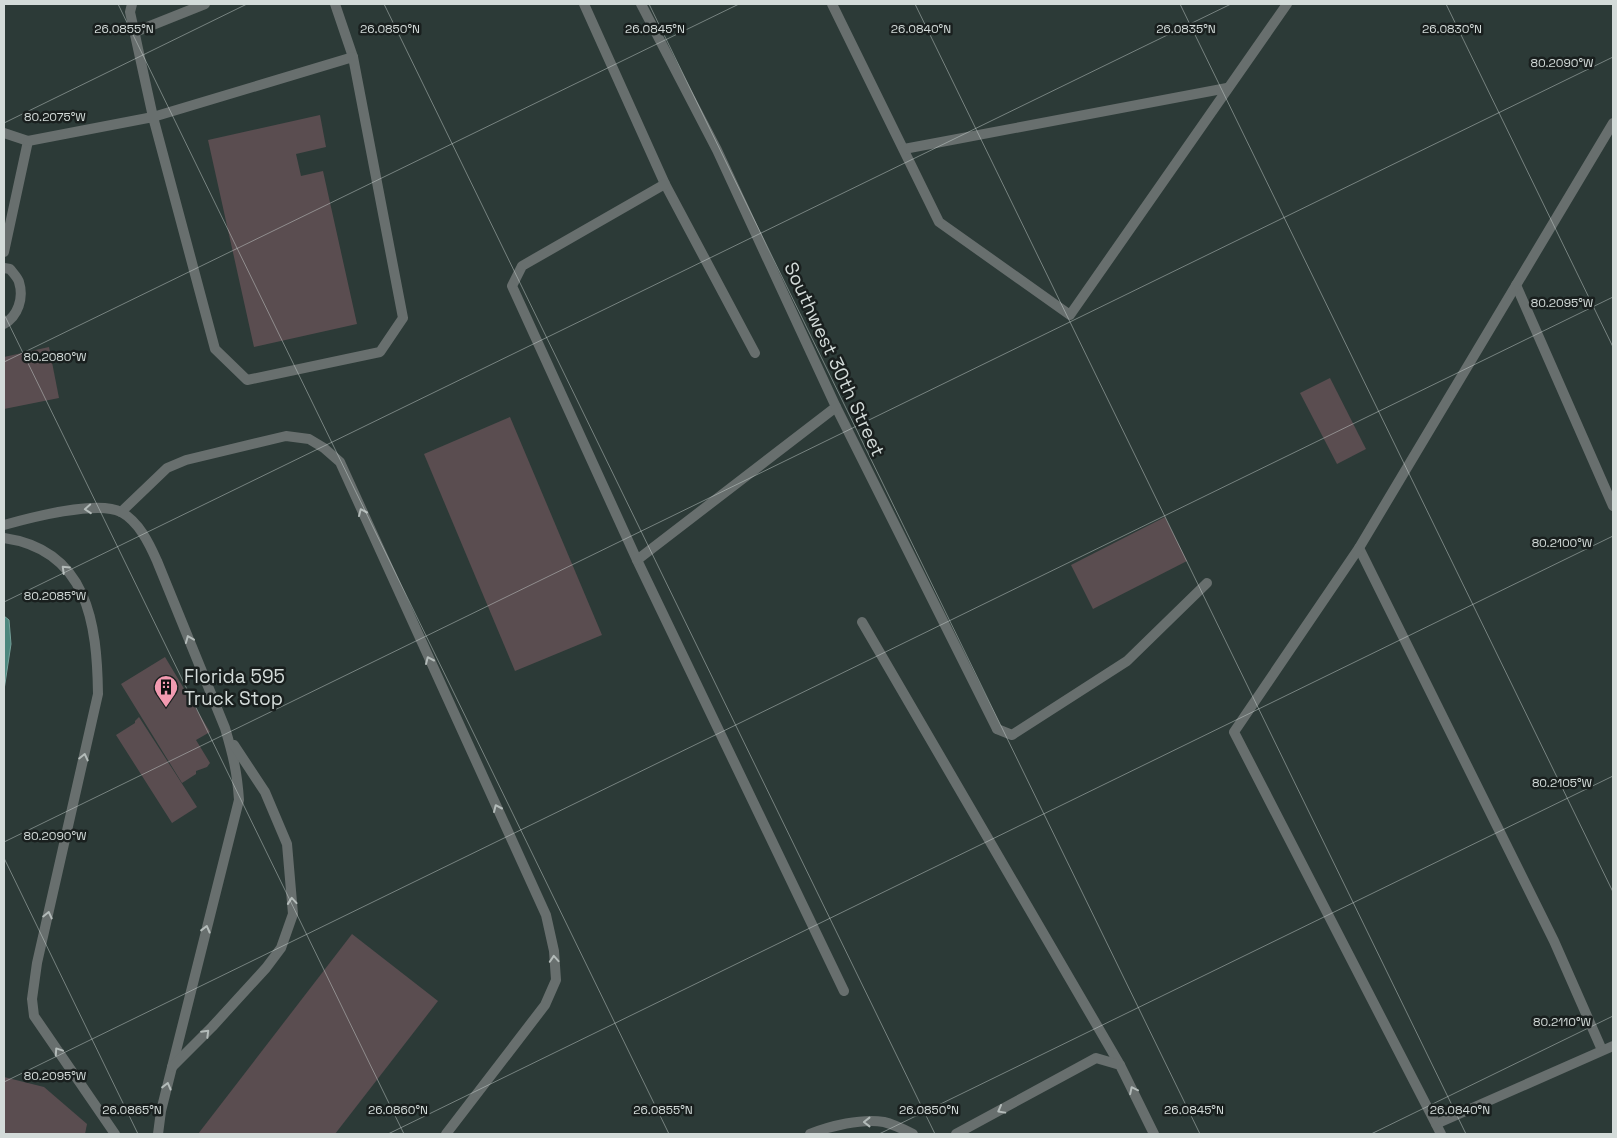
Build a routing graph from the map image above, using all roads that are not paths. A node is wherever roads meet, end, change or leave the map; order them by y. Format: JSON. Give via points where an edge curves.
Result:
{"nodes":[{"id":1,"x":132,"y":4,"type":"edge"},
{"id":2,"x":205,"y":4,"type":"edge"},
{"id":3,"x":335,"y":4,"type":"edge"},
{"id":4,"x":584,"y":4,"type":"edge"},
{"id":5,"x":641,"y":4,"type":"edge"},
{"id":6,"x":832,"y":4,"type":"edge"},
{"id":7,"x":1287,"y":4,"type":"edge"},
{"id":8,"x":135,"y":32,"type":"junction"},
{"id":9,"x":353,"y":57,"type":"junction"},
{"id":10,"x":1227,"y":88,"type":"junction"},
{"id":11,"x":153,"y":117,"type":"junction"},
{"id":12,"x":1613,"y":123,"type":"edge"},
{"id":13,"x":4,"y":133,"type":"edge"},
{"id":14,"x":28,"y":141,"type":"junction"},
{"id":15,"x":904,"y":149,"type":"junction"},
{"id":16,"x":665,"y":184,"type":"junction"},
{"id":17,"x":4,"y":252,"type":"edge"},
{"id":18,"x":4,"y":268,"type":"edge"},
{"id":19,"x":1516,"y":285,"type":"junction"},
{"id":20,"x":4,"y":324,"type":"edge"},
{"id":21,"x":755,"y":352,"type":"dead end"},
{"id":22,"x":836,"y":406,"type":"junction"},
{"id":23,"x":1613,"y":506,"type":"edge"},
{"id":24,"x":121,"y":512,"type":"junction"},
{"id":25,"x":4,"y":526,"type":"edge"},
{"id":26,"x":4,"y":538,"type":"edge"},
{"id":27,"x":1359,"y":548,"type":"junction"},
{"id":28,"x":637,"y":560,"type":"junction"},
{"id":29,"x":1207,"y":583,"type":"dead end"},
{"id":30,"x":862,"y":622,"type":"dead end"},
{"id":31,"x":228,"y":736,"type":"junction"},
{"id":32,"x":844,"y":991,"type":"dead end"},
{"id":33,"x":1613,"y":1046,"type":"edge"},
{"id":34,"x":1602,"y":1050,"type":"junction"},
{"id":35,"x":1120,"y":1065,"type":"junction"},
{"id":36,"x":172,"y":1068,"type":"junction"},
{"id":37,"x":1436,"y":1124,"type":"junction"},
{"id":38,"x":115,"y":1134,"type":"edge"},
{"id":39,"x":158,"y":1134,"type":"edge"},
{"id":40,"x":446,"y":1134,"type":"edge"},
{"id":41,"x":810,"y":1134,"type":"edge"},
{"id":42,"x":914,"y":1134,"type":"edge"},
{"id":43,"x":956,"y":1134,"type":"edge"},
{"id":44,"x":1154,"y":1134,"type":"edge"},
{"id":45,"x":1441,"y":1134,"type":"edge"}],
"edges":[{"from":1,"to":8,"type":"street","via":[[130,12]]},
{"from":2,"to":8,"type":"street"},
{"from":3,"to":9,"type":"street"},
{"from":4,"to":16,"type":"street"},
{"from":5,"to":22,"type":"street","name":"Southwest 30th Street","via":[[717,150]]},
{"from":6,"to":15,"type":"street"},
{"from":7,"to":10,"type":"street"},
{"from":8,"to":11,"type":"street"},
{"from":9,"to":11,"type":"street"},
{"from":9,"to":11,"type":"street","via":[[403,318],[380,352],[247,380],[215,349]]},
{"from":10,"to":15,"type":"street"},
{"from":10,"to":15,"type":"street","via":[[1070,315],[939,222]]},
{"from":11,"to":14,"type":"street"},
{"from":12,"to":19,"type":"street"},
{"from":13,"to":14,"type":"street"},
{"from":14,"to":17,"type":"street"},
{"from":16,"to":21,"type":"street"},
{"from":16,"to":28,"type":"street","via":[[522,266],[512,286]]},
{"from":18,"to":20,"type":"street","via":[[10,269],[19,281],[20,302],[13,319]]},
{"from":19,"to":23,"type":"street"},
{"from":19,"to":27,"type":"street"},
{"from":22,"to":28,"type":"street"},
{"from":22,"to":29,"type":"street","name":"Southwest 30th Street","via":[[997,728],[1012,735],[1127,661]]},
{"from":24,"to":25,"type":"street","one_way":true,"via":[[112,509],[67,510]]},
{"from":31,"to":24,"type":"street","one_way":true,"via":[[157,561],[145,536]]},
{"from":40,"to":24,"type":"street","one_way":true,"via":[[545,1005],[556,980],[554,951],[546,915],[340,462],[309,439],[286,436],[186,460],[167,468]]},
{"from":38,"to":26,"type":"street","one_way":true,"via":[[34,1016],[32,999],[37,963],[98,694],[93,628],[84,597],[71,573],[33,546]]},
{"from":27,"to":34,"type":"street","via":[[1554,940]]},
{"from":27,"to":37,"type":"street","via":[[1234,732]]},
{"from":28,"to":32,"type":"street"},
{"from":30,"to":35,"type":"street"},
{"from":36,"to":31,"type":"street","one_way":true,"via":[[239,800],[238,775]]},
{"from":36,"to":31,"type":"street","one_way":true,"via":[[266,968],[281,948],[293,914],[287,844],[265,792]]},
{"from":33,"to":34,"type":"street"},
{"from":34,"to":37,"type":"street"},
{"from":35,"to":43,"type":"street","one_way":true,"via":[[1096,1058]]},
{"from":44,"to":35,"type":"street","one_way":true},
{"from":39,"to":36,"type":"street","one_way":true},
{"from":37,"to":45,"type":"street"},
{"from":42,"to":41,"type":"street","one_way":true,"via":[[884,1122],[855,1122]]}]}
